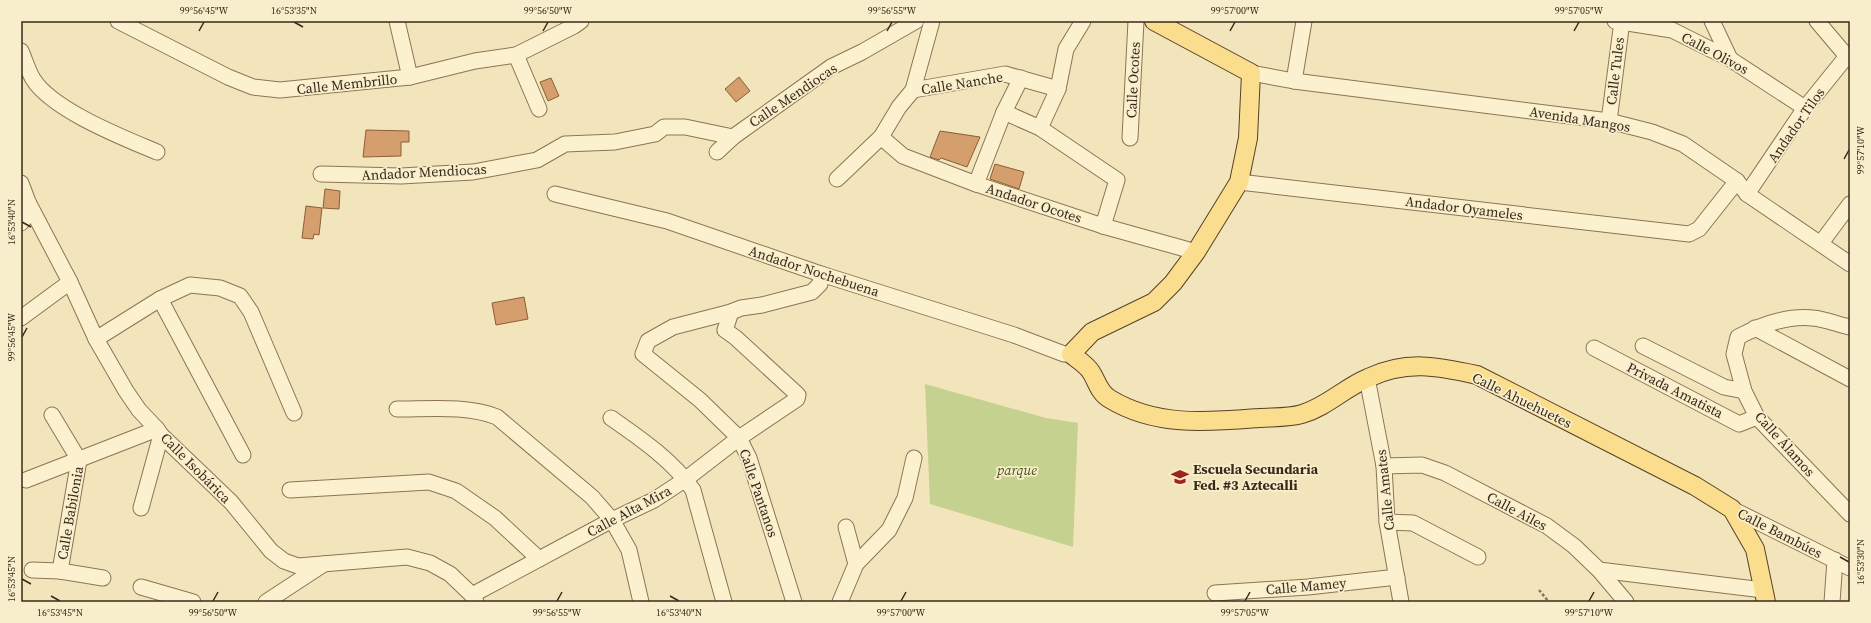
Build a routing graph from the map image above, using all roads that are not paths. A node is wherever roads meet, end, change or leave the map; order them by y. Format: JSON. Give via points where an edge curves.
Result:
{"nodes":[{"id":1,"x":118,"y":21,"type":"edge"},
{"id":2,"x":396,"y":21,"type":"edge"},
{"id":3,"x":581,"y":21,"type":"edge"},
{"id":4,"x":916,"y":21,"type":"edge"},
{"id":5,"x":932,"y":21,"type":"edge"},
{"id":6,"x":1083,"y":21,"type":"edge"},
{"id":7,"x":1136,"y":21,"type":"edge"},
{"id":8,"x":1154,"y":21,"type":"edge"},
{"id":9,"x":1304,"y":21,"type":"edge"},
{"id":10,"x":1620,"y":21,"type":"edge"},
{"id":11,"x":1712,"y":21,"type":"edge"},
{"id":12,"x":1817,"y":21,"type":"edge"},
{"id":13,"x":21,"y":51,"type":"edge"},
{"id":14,"x":516,"y":55,"type":"junction"},
{"id":15,"x":1848,"y":58,"type":"edge"},
{"id":16,"x":1730,"y":59,"type":"junction"},
{"id":17,"x":1252,"y":73,"type":"junction"},
{"id":18,"x":410,"y":77,"type":"junction"},
{"id":19,"x":1021,"y":78,"type":"junction"},
{"id":20,"x":1294,"y":82,"type":"junction"},
{"id":21,"x":1058,"y":89,"type":"junction"},
{"id":22,"x":913,"y":90,"type":"junction"},
{"id":23,"x":1805,"y":108,"type":"junction"},
{"id":24,"x":539,"y":109,"type":"dead end"},
{"id":25,"x":1004,"y":112,"type":"junction"},
{"id":26,"x":1609,"y":121,"type":"junction"},
{"id":27,"x":1040,"y":128,"type":"junction"},
{"id":28,"x":732,"y":136,"type":"junction"},
{"id":29,"x":881,"y":137,"type":"junction"},
{"id":30,"x":1130,"y":138,"type":"dead end"},
{"id":31,"x":157,"y":152,"type":"dead end"},
{"id":32,"x":717,"y":152,"type":"dead end"},
{"id":33,"x":321,"y":174,"type":"dead end"},
{"id":34,"x":837,"y":179,"type":"dead end"},
{"id":35,"x":1736,"y":181,"type":"junction"},
{"id":36,"x":1239,"y":182,"type":"junction"},
{"id":37,"x":21,"y":183,"type":"edge"},
{"id":38,"x":976,"y":184,"type":"junction"},
{"id":39,"x":555,"y":194,"type":"dead end"},
{"id":40,"x":1747,"y":194,"type":"junction"},
{"id":41,"x":28,"y":202,"type":"junction"},
{"id":42,"x":1850,"y":204,"type":"edge"},
{"id":43,"x":21,"y":223,"type":"edge"},
{"id":44,"x":1103,"y":226,"type":"junction"},
{"id":45,"x":1821,"y":243,"type":"junction"},
{"id":46,"x":1196,"y":252,"type":"junction"},
{"id":47,"x":1850,"y":264,"type":"edge"},
{"id":48,"x":821,"y":274,"type":"junction"},
{"id":49,"x":70,"y":282,"type":"junction"},
{"id":50,"x":160,"y":299,"type":"junction"},
{"id":51,"x":731,"y":312,"type":"junction"},
{"id":52,"x":21,"y":318,"type":"edge"},
{"id":53,"x":1850,"y":327,"type":"edge"},
{"id":54,"x":1755,"y":328,"type":"junction"},
{"id":55,"x":96,"y":339,"type":"junction"},
{"id":56,"x":1643,"y":346,"type":"dead end"},
{"id":57,"x":1594,"y":348,"type":"dead end"},
{"id":58,"x":1071,"y":354,"type":"junction"},
{"id":59,"x":1367,"y":378,"type":"junction"},
{"id":60,"x":1850,"y":379,"type":"edge"},
{"id":61,"x":1744,"y":391,"type":"junction"},
{"id":62,"x":397,"y":409,"type":"dead end"},
{"id":63,"x":294,"y":413,"type":"dead end"},
{"id":64,"x":52,"y":415,"type":"dead end"},
{"id":65,"x":1757,"y":417,"type":"junction"},
{"id":66,"x":611,"y":418,"type":"dead end"},
{"id":67,"x":159,"y":432,"type":"junction"},
{"id":68,"x":739,"y":438,"type":"junction"},
{"id":69,"x":244,"y":455,"type":"dead end"},
{"id":70,"x":914,"y":458,"type":"dead end"},
{"id":71,"x":79,"y":460,"type":"junction"},
{"id":72,"x":1384,"y":466,"type":"junction"},
{"id":73,"x":26,"y":480,"type":"dead end"},
{"id":74,"x":686,"y":480,"type":"junction"},
{"id":75,"x":290,"y":490,"type":"dead end"},
{"id":76,"x":141,"y":508,"type":"dead end"},
{"id":77,"x":1732,"y":508,"type":"junction"},
{"id":78,"x":1850,"y":514,"type":"edge"},
{"id":79,"x":612,"y":520,"type":"junction"},
{"id":80,"x":1387,"y":522,"type":"junction"},
{"id":81,"x":846,"y":527,"type":"dead end"},
{"id":82,"x":1478,"y":556,"type":"dead end"},
{"id":83,"x":539,"y":559,"type":"junction"},
{"id":84,"x":1835,"y":560,"type":"junction"},
{"id":85,"x":325,"y":564,"type":"junction"},
{"id":86,"x":856,"y":564,"type":"junction"},
{"id":87,"x":1850,"y":568,"type":"edge"},
{"id":88,"x":32,"y":570,"type":"dead end"},
{"id":89,"x":1600,"y":570,"type":"junction"},
{"id":90,"x":60,"y":571,"type":"junction"},
{"id":91,"x":1397,"y":577,"type":"junction"},
{"id":92,"x":103,"y":578,"type":"dead end"},
{"id":93,"x":141,"y":588,"type":"dead end"},
{"id":94,"x":1215,"y":593,"type":"dead end"},
{"id":95,"x":1764,"y":596,"type":"edge"},
{"id":96,"x":474,"y":599,"type":"edge"},
{"id":97,"x":193,"y":602,"type":"edge"},
{"id":98,"x":266,"y":602,"type":"edge"},
{"id":99,"x":642,"y":602,"type":"edge"},
{"id":100,"x":724,"y":602,"type":"edge"},
{"id":101,"x":794,"y":602,"type":"edge"},
{"id":102,"x":840,"y":602,"type":"edge"},
{"id":103,"x":1401,"y":602,"type":"edge"},
{"id":104,"x":1626,"y":602,"type":"edge"},
{"id":105,"x":1832,"y":602,"type":"edge"}],
"edges":[{"from":1,"to":18,"type":"street","name":"Calle Membrillo","via":[[253,87],[280,90]]},
{"from":2,"to":18,"type":"street"},
{"from":3,"to":14,"type":"street","name":"Calle Membrillo"},
{"from":4,"to":28,"type":"street","name":"Calle Mendiocas","via":[[831,67]]},
{"from":5,"to":22,"type":"street"},
{"from":6,"to":21,"type":"street","via":[[1066,50]]},
{"from":7,"to":30,"type":"street","name":"Calle Ocotes"},
{"from":8,"to":17,"type":"main road"},
{"from":9,"to":20,"type":"street"},
{"from":10,"to":16,"type":"street","name":"Calle Olivos","via":[[1672,30]]},
{"from":10,"to":26,"type":"street","name":"Calle Tules"},
{"from":11,"to":16,"type":"street"},
{"from":12,"to":15,"type":"street"},
{"from":13,"to":31,"type":"street","via":[[33,80],[50,97],[86,120]]},
{"from":14,"to":18,"type":"street","name":"Calle Membrillo","via":[[475,60]]},
{"from":14,"to":24,"type":"street"},
{"from":15,"to":23,"type":"street","name":"Andador Tilos"},
{"from":16,"to":23,"type":"street","name":"Calle Olivos"},
{"from":17,"to":20,"type":"street","name":"Avenida Mangos"},
{"from":17,"to":36,"type":"main road","via":[[1248,138]]},
{"from":19,"to":21,"type":"street","name":"Calle Nanche"},
{"from":19,"to":22,"type":"street","name":"Calle Nanche","via":[[1005,74]]},
{"from":19,"to":25,"type":"street"},
{"from":20,"to":26,"type":"street","name":"Avenida Mangos"},
{"from":21,"to":27,"type":"street"},
{"from":22,"to":29,"type":"street","via":[[899,107]]},
{"from":23,"to":40,"type":"street","name":"Andador Tilos"},
{"from":25,"to":27,"type":"street"},
{"from":25,"to":38,"type":"street"},
{"from":26,"to":35,"type":"street","name":"Avenida Mangos","via":[[1652,132],[1683,144]]},
{"from":27,"to":44,"type":"street","via":[[1117,180]]},
{"from":28,"to":32,"type":"street","name":"Calle Mendiocas"},
{"from":28,"to":33,"type":"street","name":"Andador Mendiocas","via":[[685,126],[664,127],[655,134],[615,142],[565,144],[537,160],[473,172],[401,176]]},
{"from":29,"to":34,"type":"street"},
{"from":29,"to":38,"type":"street","name":"Andador Ocotes","via":[[903,156]]},
{"from":35,"to":36,"type":"street","name":"Andador Oyameles","via":[[1699,229],[1689,234]]},
{"from":35,"to":40,"type":"street","name":"Avenida Mangos"},
{"from":36,"to":46,"type":"main road"},
{"from":37,"to":41,"type":"street","name":"Calle Isobárica"},
{"from":38,"to":44,"type":"street","name":"Andador Ocotes"},
{"from":39,"to":48,"type":"street","name":"Andador Nochebuena","via":[[667,221]]},
{"from":40,"to":45,"type":"street","name":"Avenida Mangos"},
{"from":41,"to":43,"type":"street","via":[[29,213]]},
{"from":41,"to":49,"type":"street","name":"Calle Isobárica"},
{"from":42,"to":45,"type":"street"},
{"from":44,"to":46,"type":"street","name":"Andador Ocotes"},
{"from":45,"to":47,"type":"street","name":"Avenida Mangos"},
{"from":46,"to":58,"type":"main road","via":[[1173,283],[1154,302],[1092,332]]},
{"from":48,"to":51,"type":"street","via":[[820,284],[812,292]]},
{"from":48,"to":58,"type":"street","name":"Andador Nochebuena","via":[[1014,335],[1064,354]]},
{"from":49,"to":52,"type":"street"},
{"from":49,"to":55,"type":"street","name":"Calle Isobárica"},
{"from":50,"to":55,"type":"street"},
{"from":50,"to":63,"type":"street","via":[[190,285],[220,288],[240,296],[252,312]]},
{"from":50,"to":69,"type":"street"},
{"from":51,"to":68,"type":"street","name":"Calle Alta Mira","via":[[725,330],[798,395],[797,399]]},
{"from":51,"to":68,"type":"street","name":"Calle Pantanos","via":[[673,327],[648,341],[643,354],[700,400]]},
{"from":53,"to":54,"type":"street","name":"Calle Álamos","via":[[1814,318],[1786,318]]},
{"from":54,"to":60,"type":"street"},
{"from":54,"to":61,"type":"street","name":"Calle Álamos","via":[[1738,337],[1734,354]]},
{"from":55,"to":67,"type":"street","name":"Calle Isobárica","via":[[126,391]]},
{"from":56,"to":61,"type":"street","via":[[1724,387]]},
{"from":57,"to":65,"type":"street","name":"Privada Amatista","via":[[1739,424]]},
{"from":58,"to":59,"type":"main road","name":"Calle Ahuehuetes","via":[[1091,371],[1096,385],[1108,398],[1133,411],[1165,419],[1204,422],[1300,414],[1327,404]]},
{"from":59,"to":72,"type":"street","name":"Calle Amates"},
{"from":59,"to":77,"type":"main road","name":"Calle Ahuehuetes","via":[[1400,367],[1438,367],[1477,375]]},
{"from":61,"to":65,"type":"street","name":"Calle Álamos"},
{"from":62,"to":79,"type":"street","via":[[468,410],[485,412],[497,417],[592,497]]},
{"from":64,"to":71,"type":"street","name":"Calle Babilonia"},
{"from":65,"to":78,"type":"street","name":"Calle Álamos"},
{"from":66,"to":74,"type":"street","via":[[650,445]]},
{"from":67,"to":71,"type":"street"},
{"from":67,"to":76,"type":"street"},
{"from":67,"to":85,"type":"street","name":"Calle Isobárica","via":[[231,502],[275,554],[284,561],[298,566]]},
{"from":68,"to":74,"type":"street","name":"Calle Alta Mira"},
{"from":68,"to":101,"type":"street","name":"Calle Pantanos","via":[[749,458]]},
{"from":70,"to":86,"type":"street","via":[[905,498],[889,530]]},
{"from":71,"to":73,"type":"street"},
{"from":71,"to":90,"type":"street","name":"Calle Babilonia"},
{"from":72,"to":80,"type":"street","name":"Calle Amates"},
{"from":72,"to":89,"type":"street","name":"Calle Ailes","via":[[1422,465],[1445,473],[1547,526]]},
{"from":74,"to":79,"type":"street","name":"Calle Alta Mira","via":[[654,500]]},
{"from":74,"to":100,"type":"street","via":[[693,490]]},
{"from":75,"to":83,"type":"street","via":[[429,482],[456,491],[495,518]]},
{"from":77,"to":84,"type":"street","name":"Calle Bambúes"},
{"from":77,"to":95,"type":"main road","via":[[1754,549]]},
{"from":79,"to":83,"type":"street","name":"Calle Alta Mira"},
{"from":79,"to":99,"type":"street","via":[[629,550]]},
{"from":80,"to":82,"type":"street","via":[[1413,523]]},
{"from":80,"to":91,"type":"street","name":"Calle Amates"},
{"from":81,"to":86,"type":"street"},
{"from":83,"to":96,"type":"street","name":"Calle Alta Mira"},
{"from":84,"to":87,"type":"street","name":"Calle Bambúes"},
{"from":84,"to":105,"type":"street"},
{"from":85,"to":96,"type":"street","name":"Calle Isobárica","via":[[407,557],[430,563],[450,574]]},
{"from":85,"to":98,"type":"street"},
{"from":86,"to":102,"type":"street"},
{"from":88,"to":90,"type":"street"},
{"from":89,"to":95,"type":"street"},
{"from":89,"to":104,"type":"street","name":"Calle Ailes"},
{"from":90,"to":92,"type":"street"},
{"from":91,"to":94,"type":"street","name":"Calle Mamey","via":[[1308,587]]},
{"from":91,"to":103,"type":"street","name":"Calle Amates"},
{"from":93,"to":97,"type":"street"}]}
